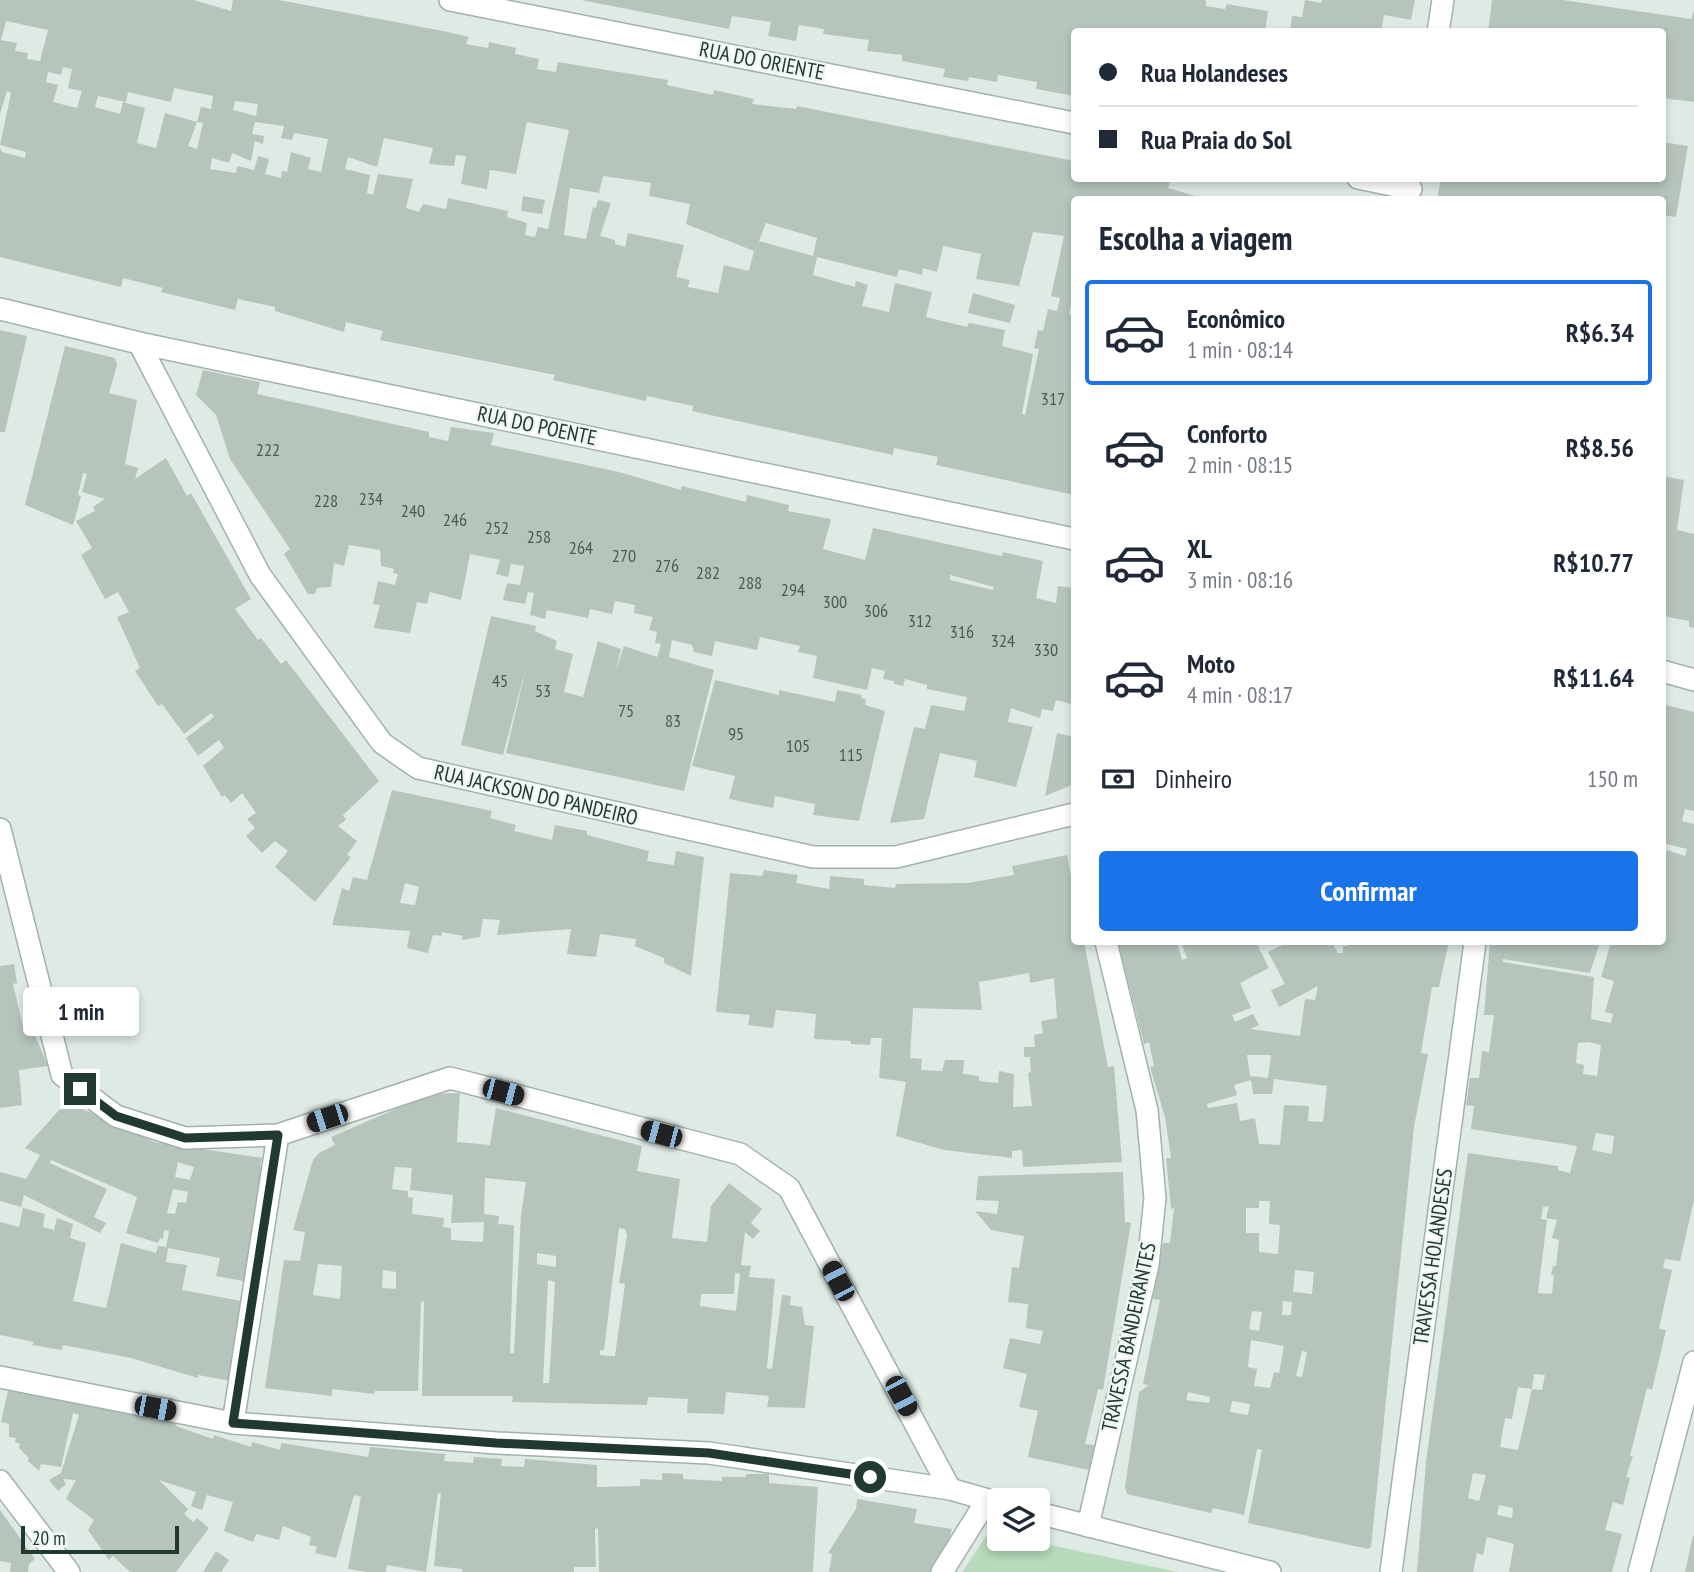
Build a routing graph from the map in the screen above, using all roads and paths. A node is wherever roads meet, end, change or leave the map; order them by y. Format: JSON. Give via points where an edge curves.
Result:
{"nodes":[{"id":1,"x":450,"y":0,"type":"edge"},
{"id":2,"x":1443,"y":0,"type":"edge"},
{"id":3,"x":1439,"y":28,"type":"edge"},
{"id":4,"x":1071,"y":122,"type":"edge"},
{"id":5,"x":1377,"y":182,"type":"edge"},
{"id":6,"x":1411,"y":189,"type":"edge"},
{"id":7,"x":0,"y":309,"type":"edge"},
{"id":8,"x":139,"y":343,"type":"junction"},
{"id":9,"x":1071,"y":539,"type":"edge"},
{"id":10,"x":1666,"y":672,"type":"edge"},
{"id":11,"x":1694,"y":680,"type":"edge"},
{"id":12,"x":1071,"y":815,"type":"edge"},
{"id":13,"x":0,"y":829,"type":"edge"},
{"id":14,"x":1108,"y":945,"type":"edge"},
{"id":15,"x":1475,"y":945,"type":"edge"},
{"id":16,"x":278,"y":1135,"type":"junction"},
{"id":17,"x":1693,"y":1372,"type":"edge"},
{"id":18,"x":0,"y":1377,"type":"edge"},
{"id":19,"x":233,"y":1423,"type":"junction"},
{"id":20,"x":0,"y":1481,"type":"edge"},
{"id":21,"x":950,"y":1489,"type":"junction"},
{"id":22,"x":987,"y":1499,"type":"edge"},
{"id":23,"x":987,"y":1509,"type":"edge"},
{"id":24,"x":1050,"y":1516,"type":"edge"},
{"id":25,"x":1088,"y":1525,"type":"junction"},
{"id":26,"x":69,"y":1572,"type":"edge"},
{"id":27,"x":942,"y":1572,"type":"edge"},
{"id":28,"x":1270,"y":1572,"type":"edge"},
{"id":29,"x":1391,"y":1572,"type":"edge"},
{"id":30,"x":1639,"y":1572,"type":"edge"}],
"edges":[{"from":1,"to":4,"type":"street","name":"RUA DO ORIENTE"},
{"from":2,"to":3,"type":"street"},
{"from":5,"to":6,"type":"street"},
{"from":7,"to":8,"type":"street","name":"RUA DO POENTE"},
{"from":8,"to":9,"type":"street","name":"RUA DO POENTE"},
{"from":8,"to":12,"type":"street","name":"RUA JACKSON DO PANDEIRO","via":[[260,575],[382,743],[418,768],[813,857],[896,857]]},
{"from":10,"to":11,"type":"street"},
{"from":13,"to":16,"type":"street","via":[[62,1075],[116,1116],[185,1138]]},
{"from":14,"to":25,"type":"street","name":"TRAVESSA BANDEIRANTES","via":[[1147,1110],[1155,1198],[1148,1265]]},
{"from":15,"to":29,"type":"street","name":"TRAVESSA HOLANDESES"},
{"from":16,"to":19,"type":"street"},
{"from":16,"to":21,"type":"street","via":[[450,1078],[740,1154],[789,1188]]},
{"from":17,"to":30,"type":"street"},
{"from":18,"to":19,"type":"street"},
{"from":19,"to":21,"type":"street","via":[[709,1453]]},
{"from":20,"to":26,"type":"street"},
{"from":21,"to":22,"type":"street"},
{"from":23,"to":27,"type":"street"},
{"from":24,"to":25,"type":"street"},
{"from":25,"to":28,"type":"street"}]}
